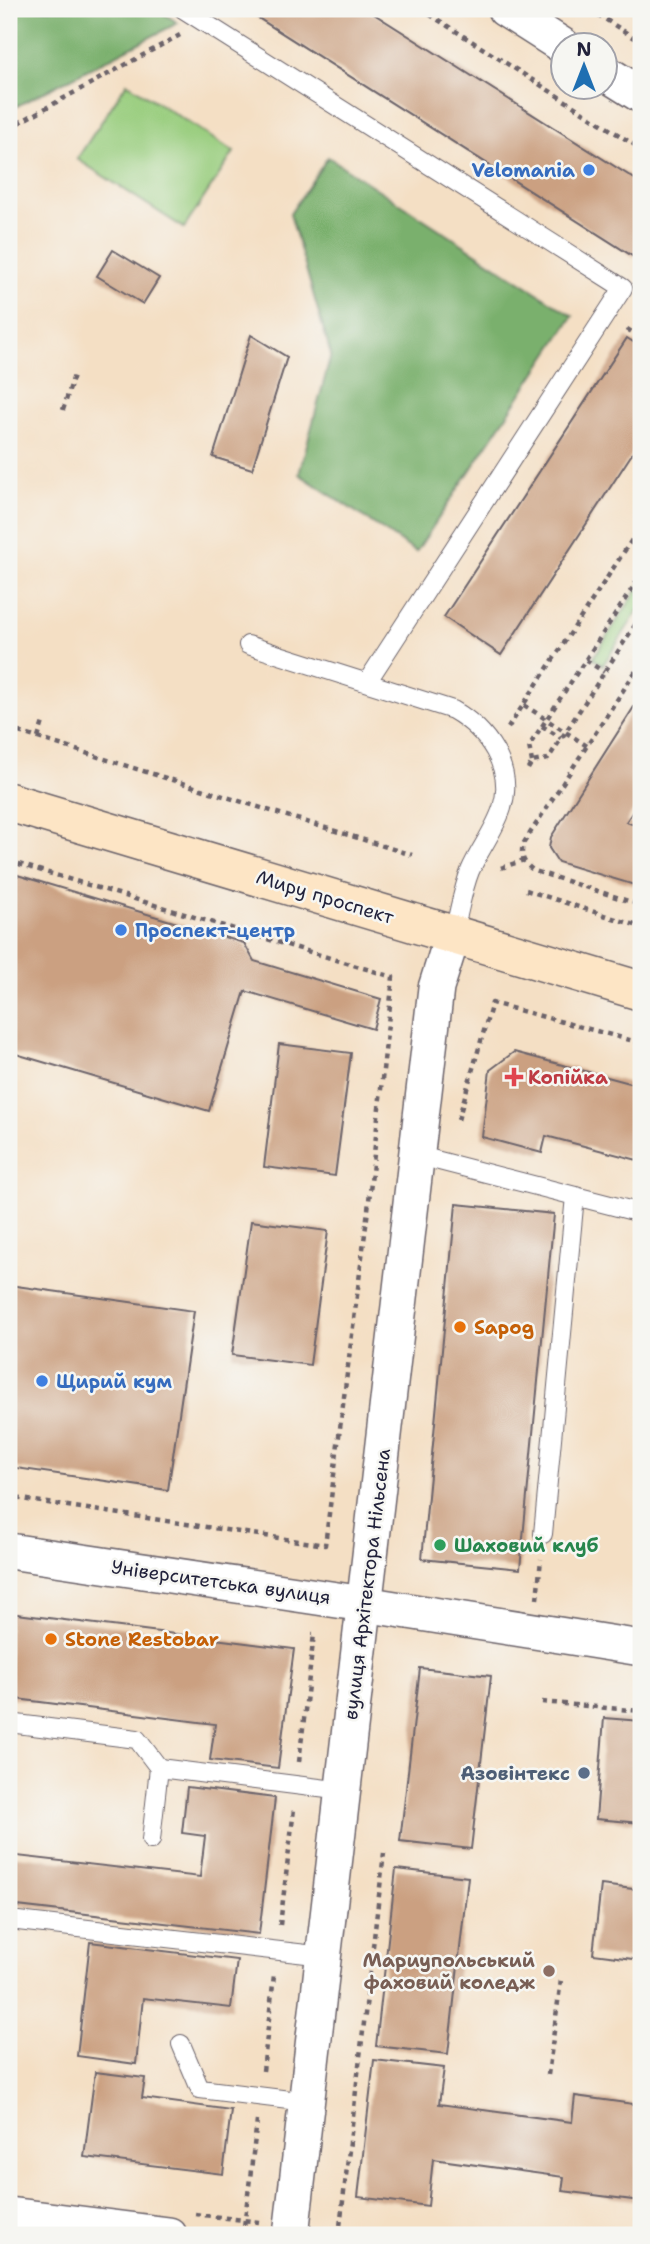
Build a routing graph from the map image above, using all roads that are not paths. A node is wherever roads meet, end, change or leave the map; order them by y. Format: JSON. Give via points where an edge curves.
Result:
{"nodes":[{"id":1,"x":183,"y":9,"type":"edge"},
{"id":2,"x":505,"y":9,"type":"edge"},
{"id":3,"x":548,"y":36,"type":"edge"},
{"id":4,"x":618,"y":81,"type":"edge"},
{"id":5,"x":641,"y":95,"type":"edge"},
{"id":6,"x":248,"y":645,"type":"dead end"},
{"id":7,"x":367,"y":682,"type":"junction"},
{"id":8,"x":9,"y":802,"type":"edge"},
{"id":9,"x":453,"y":934,"type":"junction"},
{"id":10,"x":641,"y":990,"type":"edge"},
{"id":11,"x":431,"y":1159,"type":"junction"},
{"id":12,"x":575,"y":1196,"type":"junction"},
{"id":13,"x":641,"y":1213,"type":"edge"},
{"id":14,"x":543,"y":1534,"type":"road end"},
{"id":15,"x":9,"y":1550,"type":"edge"},
{"id":16,"x":364,"y":1604,"type":"junction"},
{"id":17,"x":641,"y":1648,"type":"edge"},
{"id":18,"x":9,"y":1723,"type":"edge"},
{"id":19,"x":159,"y":1768,"type":"junction"},
{"id":20,"x":342,"y":1791,"type":"junction"},
{"id":21,"x":151,"y":1840,"type":"dead end"},
{"id":22,"x":18,"y":1921,"type":"dead end"},
{"id":23,"x":324,"y":1956,"type":"junction"},
{"id":24,"x":181,"y":2044,"type":"dead end"},
{"id":25,"x":306,"y":2102,"type":"junction"},
{"id":26,"x":9,"y":2215,"type":"edge"},
{"id":27,"x":169,"y":2235,"type":"edge"},
{"id":28,"x":291,"y":2235,"type":"edge"}],
"edges":[{"from":1,"to":7,"type":"lane","via":[[623,288]]},
{"from":2,"to":3,"type":"street"},
{"from":4,"to":5,"type":"street"},
{"from":6,"to":7,"type":"lane"},
{"from":7,"to":9,"type":"lane","via":[[453,710],[470,720],[495,750],[503,778],[502,808],[469,873]]},
{"from":8,"to":9,"type":"main road","name":"Миру проспект"},
{"from":9,"to":10,"type":"main road","name":"Миру проспект"},
{"from":9,"to":11,"type":"street","name":"вулиця Архітектора Нільсена","via":[[436,988]]},
{"from":11,"to":12,"type":"lane"},
{"from":11,"to":16,"type":"street","name":"вулиця Архітектора Нільсена"},
{"from":12,"to":13,"type":"lane"},
{"from":12,"to":14,"type":"lane"},
{"from":15,"to":16,"type":"street","name":"Університетська вулиця"},
{"from":16,"to":17,"type":"street","name":"Університетська вулиця"},
{"from":16,"to":20,"type":"street","name":"вулиця Архітектора Нільсена"},
{"from":18,"to":19,"type":"lane","via":[[137,1739]]},
{"from":19,"to":20,"type":"lane"},
{"from":19,"to":21,"type":"lane"},
{"from":20,"to":23,"type":"street","name":"вулиця Архітектора Нільсена"},
{"from":22,"to":23,"type":"lane"},
{"from":23,"to":25,"type":"street","name":"вулиця Архітектора Нільсена"},
{"from":24,"to":25,"type":"lane","via":[[200,2089]]},
{"from":25,"to":28,"type":"street","name":"вулиця Архітектора Нільсена"},
{"from":26,"to":27,"type":"street"}]}
